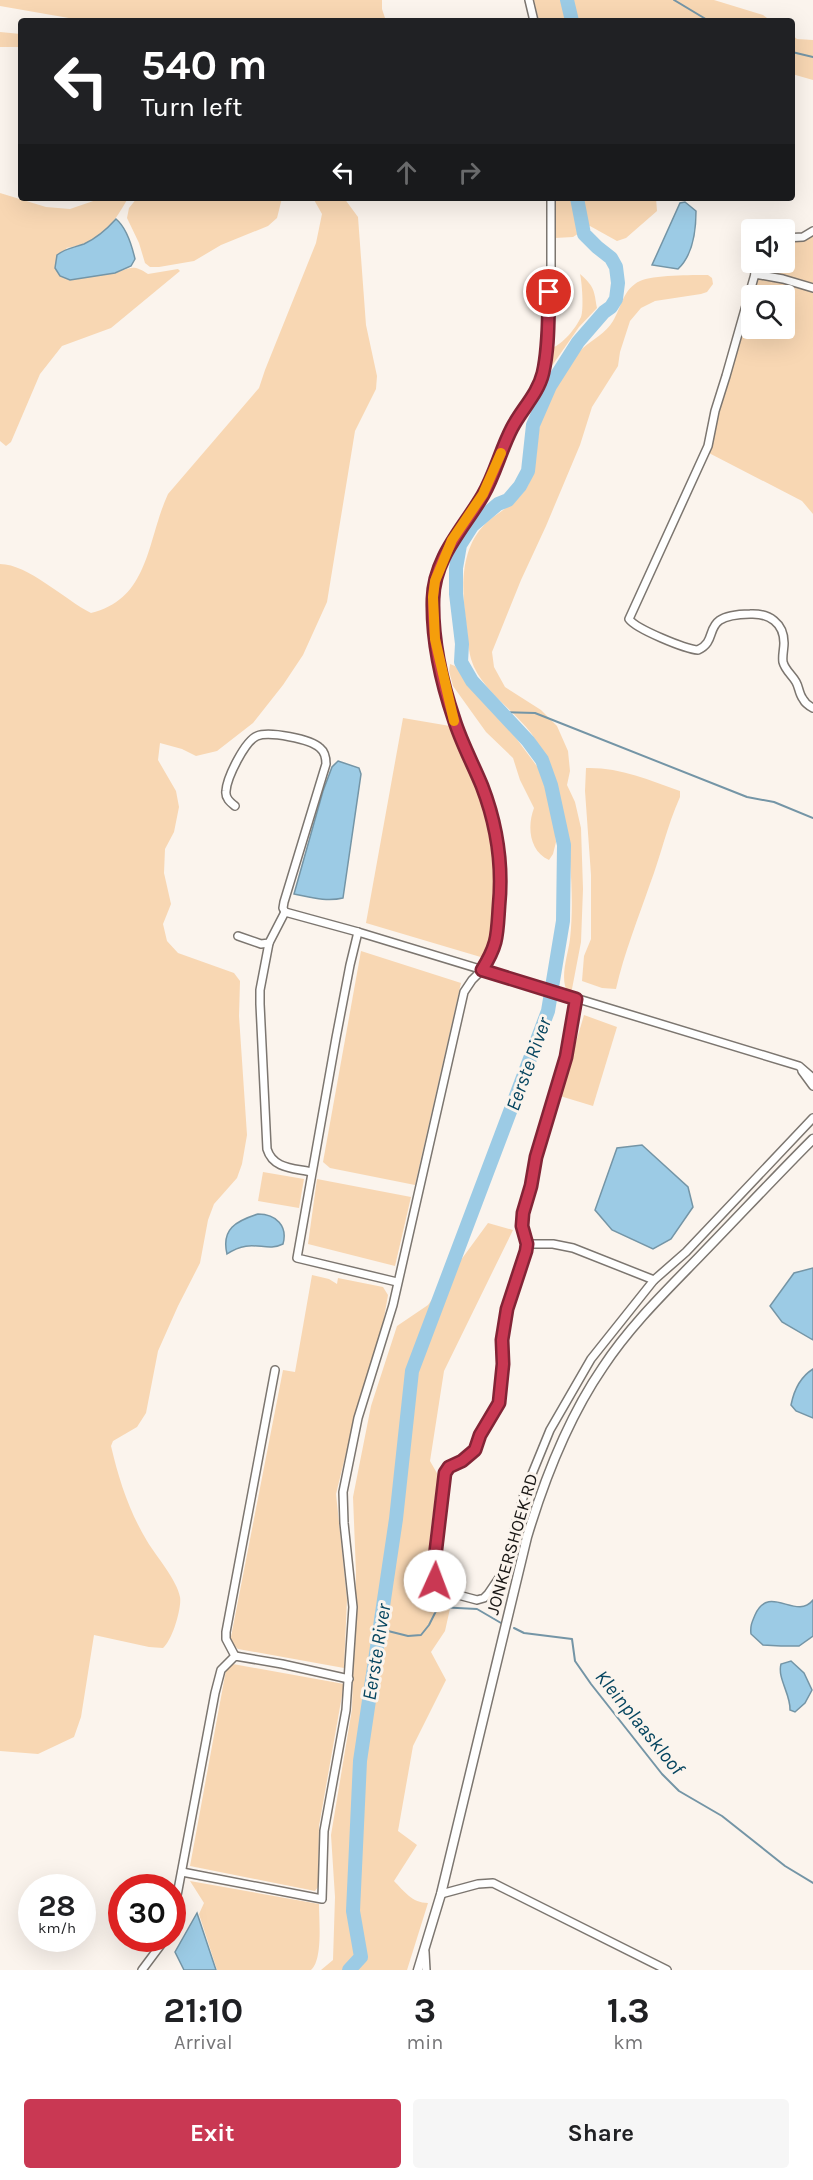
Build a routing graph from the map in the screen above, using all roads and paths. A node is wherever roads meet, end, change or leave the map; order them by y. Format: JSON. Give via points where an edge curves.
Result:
{"nodes":[{"id":1,"x":529,"y":0,"type":"edge"},
{"id":2,"x":533,"y":18,"type":"edge"},
{"id":3,"x":551,"y":201,"type":"edge"},
{"id":4,"x":813,"y":231,"type":"edge"},
{"id":5,"x":795,"y":237,"type":"edge"},
{"id":6,"x":755,"y":274,"type":"joint"},
{"id":7,"x":813,"y":288,"type":"edge"},
{"id":8,"x":813,"y":708,"type":"edge"},
{"id":9,"x":235,"y":806,"type":"dead end"},
{"id":10,"x":285,"y":912,"type":"junction"},
{"id":11,"x":358,"y":932,"type":"junction"},
{"id":12,"x":238,"y":936,"type":"dead end"},
{"id":13,"x":269,"y":943,"type":"junction"},
{"id":14,"x":482,"y":970,"type":"junction"},
{"id":15,"x":576,"y":999,"type":"junction"},
{"id":16,"x":801,"y":1067,"type":"junction"},
{"id":17,"x":813,"y":1068,"type":"edge"},
{"id":18,"x":813,"y":1078,"type":"edge"},
{"id":19,"x":813,"y":1086,"type":"edge"},
{"id":20,"x":813,"y":1118,"type":"edge"},
{"id":21,"x":813,"y":1139,"type":"edge"},
{"id":22,"x":311,"y":1172,"type":"junction"},
{"id":23,"x":527,"y":1244,"type":"junction"},
{"id":24,"x":654,"y":1280,"type":"junction"},
{"id":25,"x":397,"y":1282,"type":"junction"},
{"id":26,"x":275,"y":1370,"type":"dead end"},
{"id":27,"x":235,"y":1656,"type":"junction"},
{"id":28,"x":349,"y":1680,"type":"junction"},
{"id":29,"x":183,"y":1872,"type":"joint"},
{"id":30,"x":441,"y":1894,"type":"junction"},
{"id":31,"x":425,"y":1949,"type":"junction"},
{"id":32,"x":156,"y":1952,"type":"edge"},
{"id":33,"x":142,"y":1970,"type":"edge"},
{"id":34,"x":418,"y":1970,"type":"edge"},
{"id":35,"x":426,"y":1970,"type":"edge"},
{"id":36,"x":667,"y":1970,"type":"edge"}],
"edges":[{"from":1,"to":2,"type":"street"},
{"from":3,"to":14,"type":"street","via":[[543,375],[512,427],[483,494],[452,540],[435,581],[433,597],[436,651],[454,720],[483,789],[499,850],[496,941]]},
{"from":4,"to":5,"type":"street"},
{"from":6,"to":7,"type":"street"},
{"from":6,"to":8,"type":"street","via":[[714,411],[708,446],[629,619],[645,630],[698,650],[706,644],[720,618],[732,614],[769,617],[782,630],[786,668],[804,701]]},
{"from":9,"to":10,"type":"street","via":[[226,791],[250,740],[271,734],[314,744],[322,751],[326,764],[284,902]]},
{"from":10,"to":11,"type":"street"},
{"from":10,"to":13,"type":"street"},
{"from":11,"to":14,"type":"street"},
{"from":11,"to":22,"type":"street"},
{"from":12,"to":13,"type":"street"},
{"from":13,"to":22,"type":"street","via":[[260,990],[267,1149],[280,1166]]},
{"from":14,"to":15,"type":"street"},
{"from":14,"to":25,"type":"street","via":[[464,992]]},
{"from":15,"to":16,"type":"street"},
{"from":15,"to":23,"type":"street","via":[[566,1057],[523,1213]]},
{"from":16,"to":17,"type":"street"},
{"from":16,"to":18,"type":"street"},
{"from":16,"to":19,"type":"street"},
{"from":20,"to":24,"type":"street"},
{"from":21,"to":30,"type":"street","name":"JONKERSHOEK RD","via":[[632,1327],[603,1367],[560,1444],[527,1537]]},
{"from":22,"to":25,"type":"street","via":[[297,1258]]},
{"from":23,"to":24,"type":"street","via":[[573,1248]]},
{"from":23,"to":24,"type":"street","via":[[507,1309],[499,1403],[475,1450],[445,1473],[433,1574],[441,1589],[459,1596],[484,1598],[503,1573],[525,1491],[560,1410],[591,1359]]},
{"from":25,"to":28,"type":"street","via":[[358,1419],[343,1492],[353,1607]]},
{"from":26,"to":27,"type":"street","via":[[226,1632]]},
{"from":27,"to":28,"type":"street"},
{"from":27,"to":29,"type":"street","via":[[219,1676]]},
{"from":28,"to":29,"type":"street","via":[[326,1817],[322,1899]]},
{"from":30,"to":31,"type":"street","name":"JONKERSHOEK RD"},
{"from":30,"to":36,"type":"street","via":[[493,1883]]},
{"from":31,"to":34,"type":"street","name":"JONKERSHOEK RD"},
{"from":31,"to":35,"type":"street"},
{"from":32,"to":33,"type":"street"}]}
